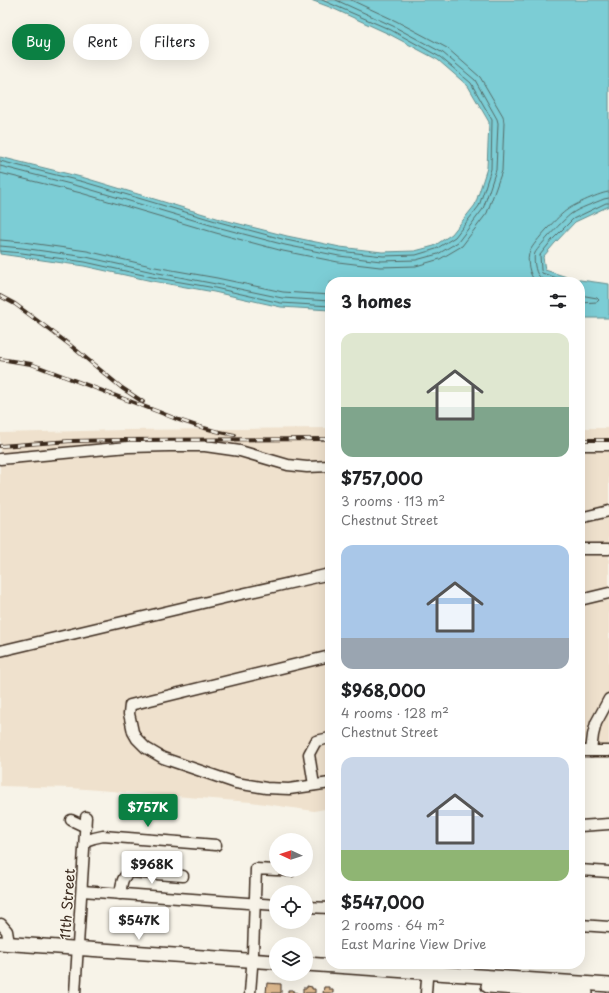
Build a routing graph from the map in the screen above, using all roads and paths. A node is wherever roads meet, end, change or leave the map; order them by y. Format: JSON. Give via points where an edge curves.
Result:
{"nodes":[{"id":1,"x":585,"y":445,"type":"edge"},
{"id":2,"x":609,"y":445,"type":"edge"},
{"id":3,"x":0,"y":459,"type":"edge"},
{"id":4,"x":325,"y":466,"type":"edge"},
{"id":5,"x":609,"y":511,"type":"edge"},
{"id":6,"x":585,"y":517,"type":"edge"},
{"id":7,"x":585,"y":549,"type":"edge"},
{"id":8,"x":609,"y":549,"type":"edge"},
{"id":9,"x":325,"y":575,"type":"edge"},
{"id":10,"x":609,"y":593,"type":"edge"},
{"id":11,"x":585,"y":599,"type":"edge"},
{"id":12,"x":0,"y":651,"type":"edge"},
{"id":13,"x":325,"y":657,"type":"edge"},
{"id":14,"x":609,"y":699,"type":"edge"},
{"id":15,"x":325,"y":739,"type":"edge"},
{"id":16,"x":585,"y":751,"type":"edge"},
{"id":17,"x":591,"y":751,"type":"junction"},
{"id":18,"x":609,"y":751,"type":"edge"},
{"id":19,"x":325,"y":784,"type":"edge"},
{"id":20,"x":314,"y":785,"type":"junction"},
{"id":21,"x":71,"y":820,"type":"dead end"},
{"id":22,"x":609,"y":824,"type":"edge"},
{"id":23,"x":585,"y":826,"type":"edge"},
{"id":24,"x":86,"y":841,"type":"junction"},
{"id":25,"x":216,"y":845,"type":"dead end"},
{"id":26,"x":269,"y":869,"type":"edge"},
{"id":27,"x":585,"y":870,"type":"edge"},
{"id":28,"x":609,"y":872,"type":"edge"},
{"id":29,"x":183,"y":876,"type":"dead end"},
{"id":30,"x":82,"y":891,"type":"junction"},
{"id":31,"x":120,"y":894,"type":"junction"},
{"id":32,"x":254,"y":904,"type":"junction"},
{"id":33,"x":269,"y":905,"type":"edge"},
{"id":34,"x":313,"y":907,"type":"edge"},
{"id":35,"x":325,"y":908,"type":"edge"},
{"id":36,"x":1,"y":924,"type":"edge"},
{"id":37,"x":585,"y":925,"type":"edge"},
{"id":38,"x":609,"y":927,"type":"edge"},
{"id":39,"x":3,"y":946,"type":"edge"},
{"id":40,"x":78,"y":953,"type":"junction"},
{"id":41,"x":269,"y":963,"type":"edge"},
{"id":42,"x":252,"y":965,"type":"junction"},
{"id":43,"x":313,"y":965,"type":"edge"},
{"id":44,"x":325,"y":966,"type":"edge"},
{"id":45,"x":269,"y":969,"type":"edge"},
{"id":46,"x":349,"y":969,"type":"edge"},
{"id":47,"x":313,"y":972,"type":"edge"},
{"id":48,"x":427,"y":978,"type":"edge"},
{"id":49,"x":602,"y":988,"type":"edge"},
{"id":50,"x":75,"y":993,"type":"edge"},
{"id":51,"x":250,"y":993,"type":"edge"},
{"id":52,"x":586,"y":993,"type":"edge"}],
"edges":[{"from":1,"to":2,"type":"street"},
{"from":3,"to":4,"type":"street","via":[[128,447],[206,446],[240,451],[288,465]]},
{"from":5,"to":6,"type":"street"},
{"from":7,"to":8,"type":"street"},
{"from":9,"to":12,"type":"street"},
{"from":10,"to":11,"type":"street"},
{"from":13,"to":20,"type":"street","via":[[130,705],[129,714],[137,739],[163,758],[236,783],[289,789]]},
{"from":14,"to":17,"type":"street","via":[[596,723]]},
{"from":15,"to":20,"type":"street","via":[[316,741],[309,754]]},
{"from":16,"to":17,"type":"street"},
{"from":17,"to":18,"type":"street"},
{"from":19,"to":20,"type":"street"},
{"from":21,"to":24,"type":"street","name":"11th Street","via":[[86,822]]},
{"from":22,"to":23,"type":"street"},
{"from":24,"to":25,"type":"street","via":[[103,836]]},
{"from":24,"to":30,"type":"street","name":"11th Street"},
{"from":26,"to":32,"type":"street","via":[[256,868]]},
{"from":27,"to":28,"type":"street"},
{"from":29,"to":31,"type":"street","via":[[130,872],[122,881]]},
{"from":30,"to":31,"type":"street"},
{"from":30,"to":40,"type":"street","name":"11th Street"},
{"from":31,"to":32,"type":"street"},
{"from":32,"to":33,"type":"street"},
{"from":32,"to":42,"type":"street"},
{"from":34,"to":35,"type":"street"},
{"from":36,"to":39,"type":"street","via":[[6,931]]},
{"from":37,"to":38,"type":"street"},
{"from":39,"to":40,"type":"main road"},
{"from":40,"to":42,"type":"main road"},
{"from":40,"to":50,"type":"street","name":"11th Street"},
{"from":41,"to":42,"type":"main road"},
{"from":42,"to":45,"type":"main road"},
{"from":42,"to":51,"type":"street"},
{"from":43,"to":44,"type":"main road"},
{"from":46,"to":48,"type":"main road"},
{"from":47,"to":48,"type":"main road"},
{"from":48,"to":49,"type":"main road"},
{"from":48,"to":52,"type":"main road"}]}
